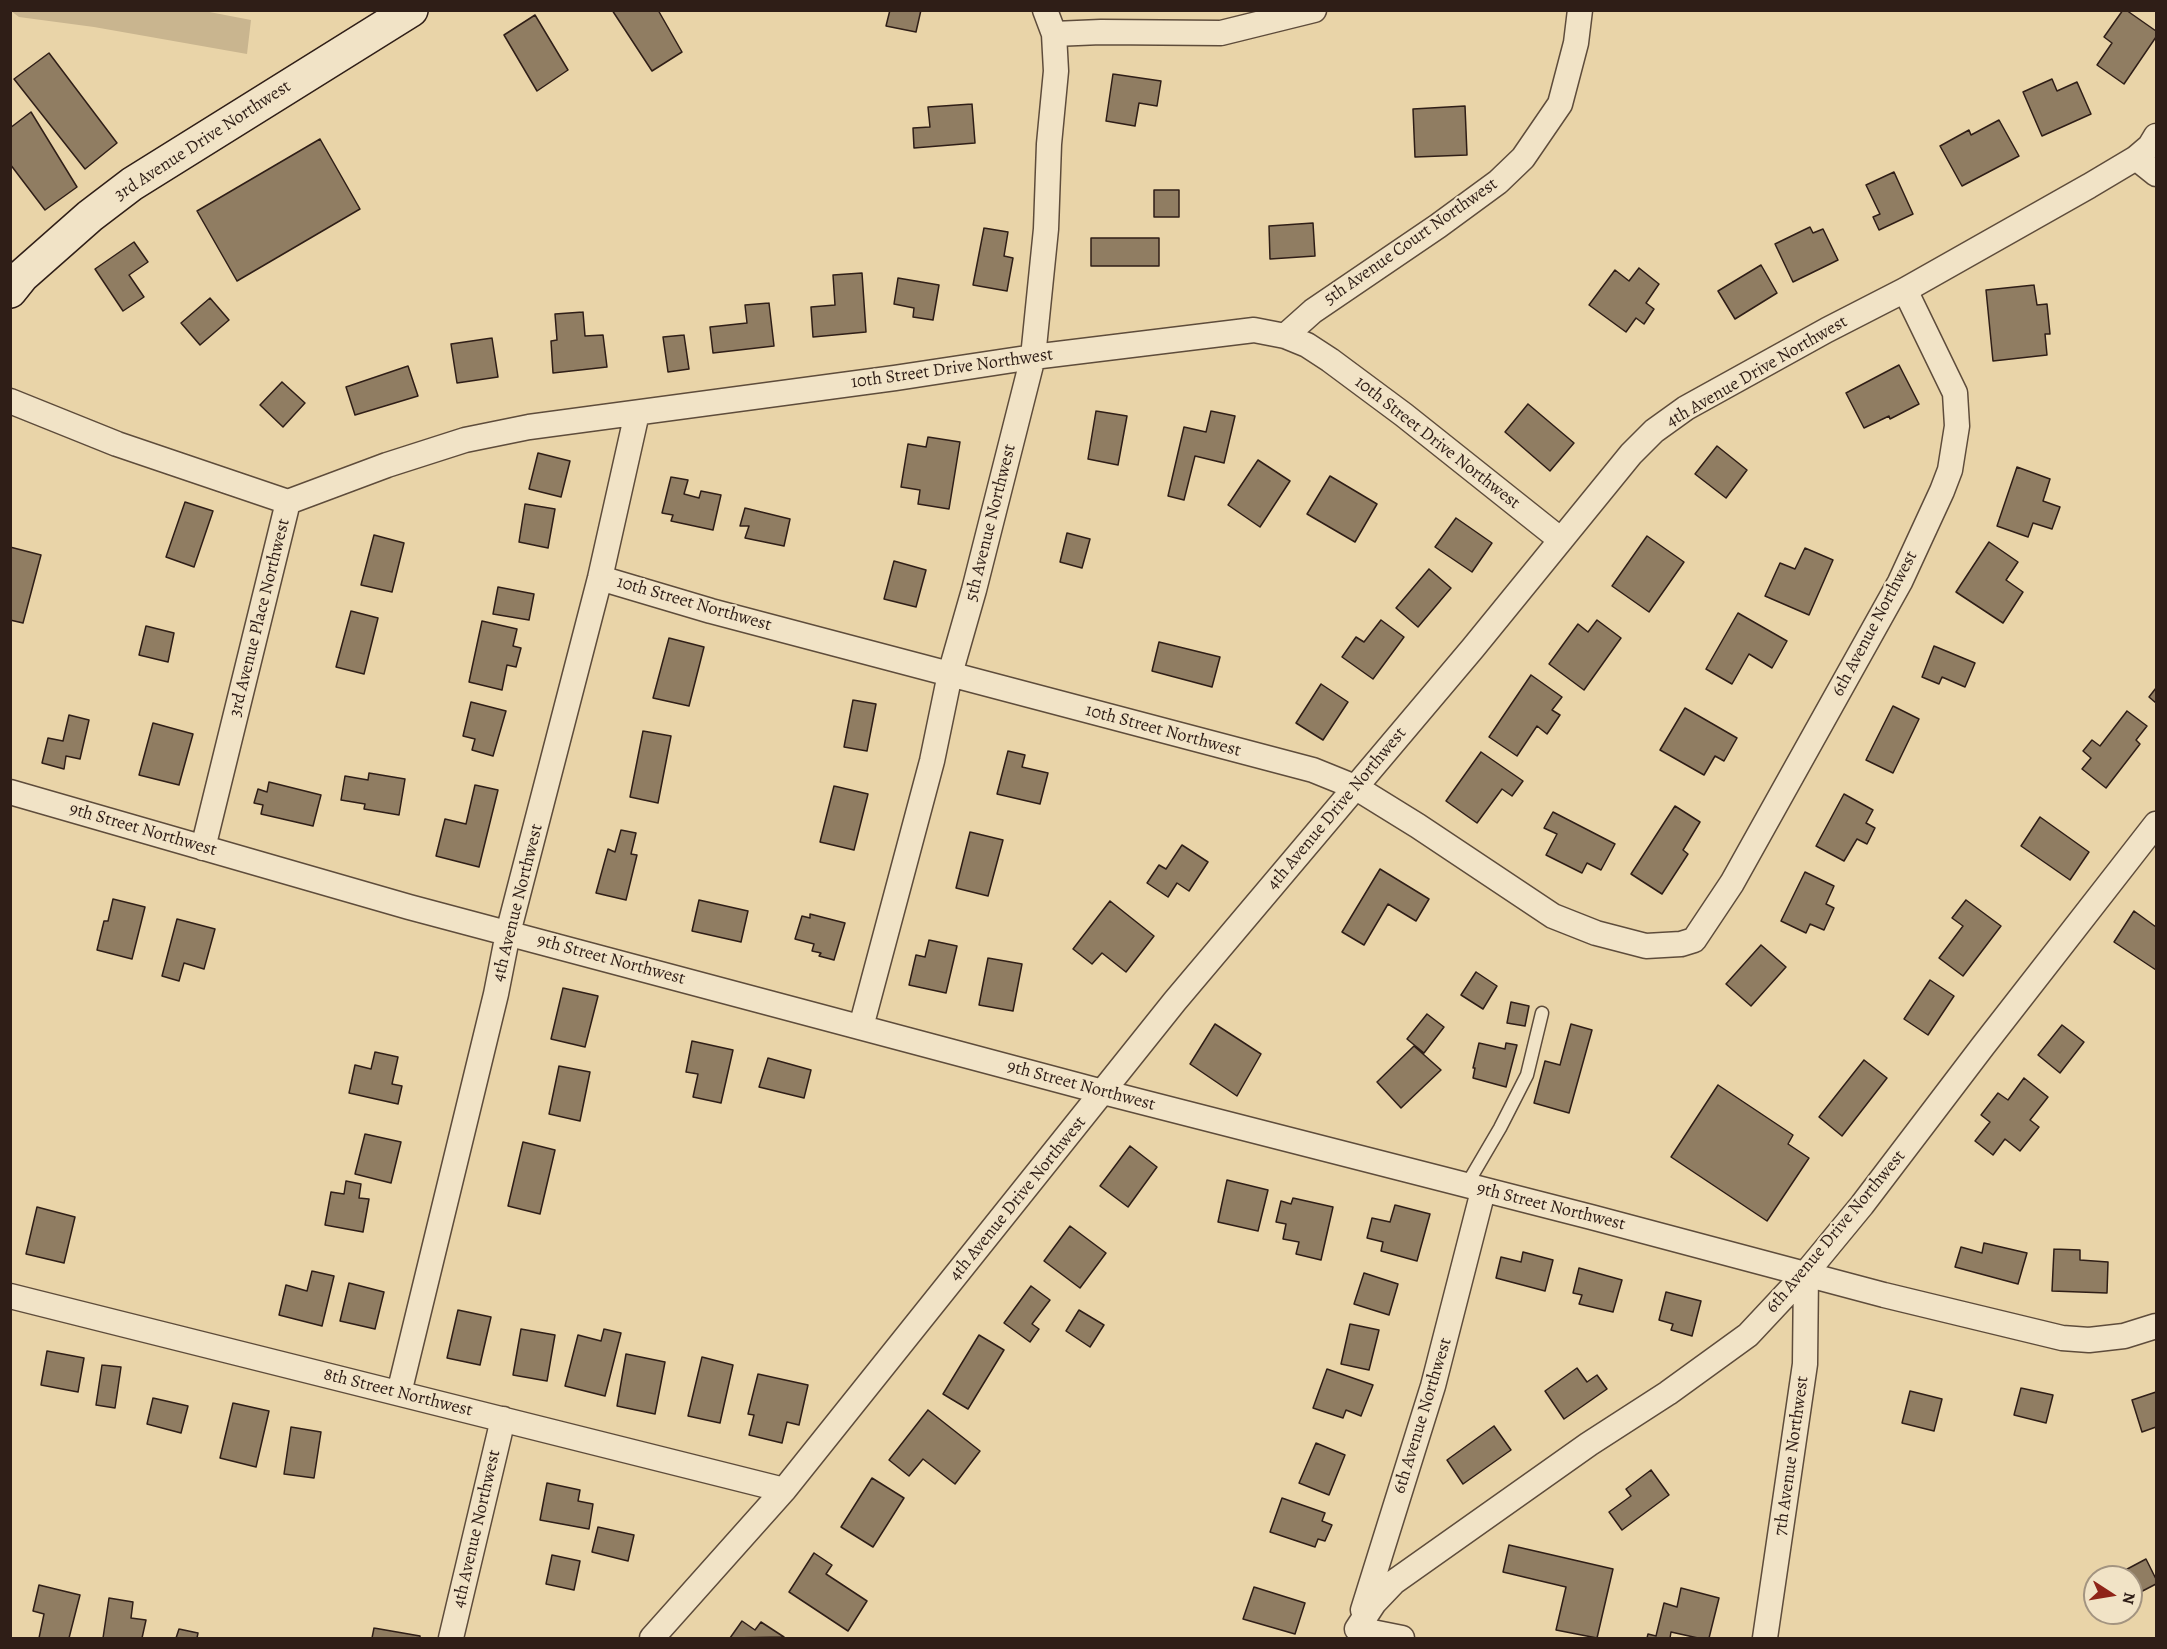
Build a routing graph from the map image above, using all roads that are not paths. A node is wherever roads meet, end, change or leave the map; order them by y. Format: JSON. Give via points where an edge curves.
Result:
{"nodes":[{"id":1,"x":411,"y":10,"type":"edge"},
{"id":2,"x":1045,"y":10,"type":"edge"},
{"id":3,"x":1314,"y":10,"type":"edge"},
{"id":4,"x":1580,"y":10,"type":"edge"},
{"id":5,"x":1054,"y":34,"type":"junction"},
{"id":6,"x":2157,"y":136,"type":"edge"},
{"id":7,"x":2136,"y":158,"type":"junction"},
{"id":8,"x":2157,"y":174,"type":"edge"},
{"id":9,"x":1905,"y":290,"type":"junction"},
{"id":10,"x":10,"y":291,"type":"edge"},
{"id":11,"x":1285,"y":336,"type":"junction"},
{"id":12,"x":1033,"y":357,"type":"junction"},
{"id":13,"x":10,"y":401,"type":"edge"},
{"id":14,"x":637,"y":413,"type":"junction"},
{"id":15,"x":288,"y":502,"type":"junction"},
{"id":16,"x":1561,"y":540,"type":"junction"},
{"id":17,"x":600,"y":578,"type":"junction"},
{"id":18,"x":950,"y":674,"type":"junction"},
{"id":19,"x":1355,"y":787,"type":"junction"},
{"id":20,"x":10,"y":792,"type":"edge"},
{"id":21,"x":2157,"y":824,"type":"edge"},
{"id":22,"x":203,"y":848,"type":"junction"},
{"id":23,"x":508,"y":933,"type":"junction"},
{"id":24,"x":1694,"y":940,"type":"joint"},
{"id":25,"x":1542,"y":1013,"type":"dead end"},
{"id":26,"x":861,"y":1027,"type":"junction"},
{"id":27,"x":1103,"y":1092,"type":"junction"},
{"id":28,"x":1474,"y":1189,"type":"junction"},
{"id":29,"x":1806,"y":1273,"type":"junction"},
{"id":30,"x":10,"y":1296,"type":"edge"},
{"id":31,"x":2157,"y":1326,"type":"edge"},
{"id":32,"x":399,"y":1393,"type":"junction"},
{"id":33,"x":503,"y":1419,"type":"junction"},
{"id":34,"x":784,"y":1490,"type":"junction"},
{"id":35,"x":1356,"y":1634,"type":"edge"},
{"id":36,"x":451,"y":1638,"type":"edge"},
{"id":37,"x":652,"y":1638,"type":"edge"},
{"id":38,"x":1402,"y":1638,"type":"edge"},
{"id":39,"x":1765,"y":1638,"type":"edge"}],
"edges":[{"from":1,"to":10,"type":"main road","name":"3rd Avenue Drive Northwest","via":[[132,184],[90,216]]},
{"from":2,"to":5,"type":"street","name":"5th Avenue Northwest"},
{"from":3,"to":5,"type":"street","via":[[1221,33]]},
{"from":4,"to":11,"type":"street","name":"5th Avenue Court Northwest","via":[[1560,104],[1523,158],[1498,182],[1313,311]]},
{"from":5,"to":12,"type":"street","name":"5th Avenue Northwest","via":[[1056,71],[1046,229]]},
{"from":6,"to":7,"type":"street","name":"4th Avenue Drive Northwest"},
{"from":7,"to":8,"type":"street"},
{"from":7,"to":9,"type":"street","name":"4th Avenue Drive Northwest"},
{"from":9,"to":16,"type":"street","name":"4th Avenue Drive Northwest","via":[[1686,408],[1662,425],[1631,454]]},
{"from":9,"to":24,"type":"street","name":"6th Avenue Northwest","via":[[1955,393],[1957,426],[1950,470],[1900,582],[1732,883]]},
{"from":11,"to":12,"type":"street","name":"10th Street Drive Northwest","via":[[1254,330]]},
{"from":11,"to":16,"type":"street","name":"10th Street Drive Northwest","via":[[1330,360]]},
{"from":12,"to":14,"type":"street","name":"10th Street Drive Northwest"},
{"from":12,"to":18,"type":"street","name":"5th Avenue Northwest"},
{"from":13,"to":15,"type":"street","name":"3rd Avenue Place Northwest","via":[[117,444]]},
{"from":14,"to":15,"type":"street","name":"10th Street Drive Northwest","via":[[465,440]]},
{"from":14,"to":17,"type":"street","name":"4th Avenue Northwest"},
{"from":15,"to":22,"type":"street","name":"3rd Avenue Place Northwest"},
{"from":16,"to":19,"type":"street","name":"4th Avenue Drive Northwest"},
{"from":17,"to":18,"type":"street","name":"10th Street Northwest"},
{"from":17,"to":23,"type":"street","name":"4th Avenue Northwest"},
{"from":18,"to":19,"type":"street","name":"10th Street Northwest","via":[[1313,770]]},
{"from":18,"to":26,"type":"street","name":"5th Avenue Northwest","via":[[932,761]]},
{"from":19,"to":24,"type":"street","name":"10th Street Northwest","via":[[1553,916],[1646,946]]},
{"from":19,"to":27,"type":"street","name":"4th Avenue Drive Northwest"},
{"from":20,"to":22,"type":"street","name":"9th Street Northwest"},
{"from":21,"to":29,"type":"street","name":"6th Avenue Drive Northwest"},
{"from":22,"to":23,"type":"street","name":"9th Street Northwest"},
{"from":23,"to":26,"type":"street","name":"9th Street Northwest"},
{"from":23,"to":32,"type":"street","name":"4th Avenue Northwest"},
{"from":25,"to":28,"type":"lane","via":[[1527,1075]]},
{"from":26,"to":27,"type":"street","name":"9th Street Northwest"},
{"from":27,"to":28,"type":"street","name":"9th Street Northwest"},
{"from":27,"to":34,"type":"street","name":"4th Avenue Drive Northwest"},
{"from":28,"to":29,"type":"street","name":"9th Street Northwest"},
{"from":28,"to":35,"type":"street","name":"6th Avenue Northwest","via":[[1433,1386]]},
{"from":29,"to":31,"type":"street","name":"9th Street Northwest","via":[[2062,1338],[2124,1336]]},
{"from":29,"to":35,"type":"street","name":"6th Avenue Drive Northwest","via":[[1748,1335],[1394,1582],[1374,1603]]},
{"from":29,"to":39,"type":"street","name":"7th Avenue Northwest","via":[[1805,1364]]},
{"from":30,"to":32,"type":"street","name":"8th Street Northwest"},
{"from":32,"to":33,"type":"street","name":"8th Street Northwest"},
{"from":33,"to":34,"type":"street","name":"8th Street Northwest"},
{"from":33,"to":36,"type":"street","name":"4th Avenue Northwest"},
{"from":34,"to":37,"type":"street","name":"4th Avenue Drive Northwest"},
{"from":35,"to":38,"type":"street"}]}
